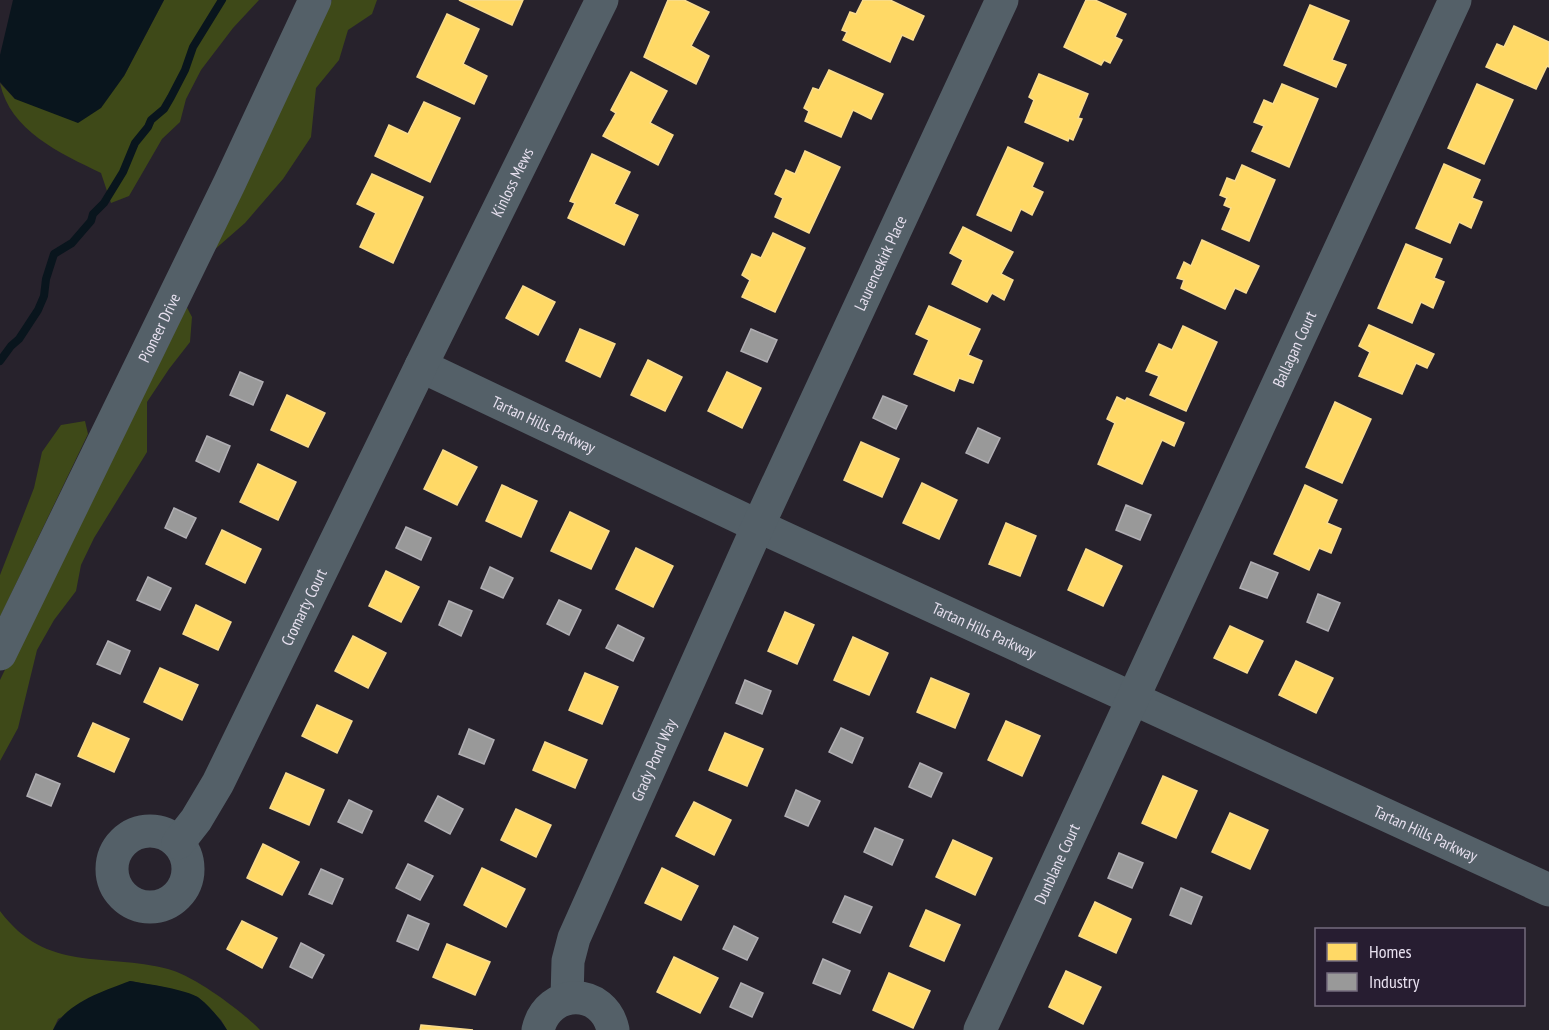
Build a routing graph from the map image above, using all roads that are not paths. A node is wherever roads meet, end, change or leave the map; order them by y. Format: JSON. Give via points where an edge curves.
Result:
{"nodes":[{"id":1,"x":315,"y":0,"type":"edge"},
{"id":2,"x":602,"y":0,"type":"edge"},
{"id":3,"x":1002,"y":0,"type":"edge"},
{"id":4,"x":1455,"y":0,"type":"edge"},
{"id":5,"x":421,"y":366,"type":"junction"},
{"id":6,"x":758,"y":526,"type":"junction"},
{"id":7,"x":0,"y":654,"type":"edge"},
{"id":8,"x":1132,"y":698,"type":"junction"},
{"id":9,"x":178,"y":843,"type":"dead end"},
{"id":10,"x":1549,"y":890,"type":"edge"},
{"id":11,"x":567,"y":998,"type":"junction"},
{"id":12,"x":538,"y":1030,"type":"edge"},
{"id":13,"x":613,"y":1030,"type":"edge"},
{"id":14,"x":980,"y":1030,"type":"edge"}],
"edges":[{"from":1,"to":7,"type":"street","name":"Pioneer Drive"},
{"from":2,"to":5,"type":"street","name":"Kinloss Mews"},
{"from":3,"to":6,"type":"street","name":"Laurencekirk Place"},
{"from":4,"to":8,"type":"street","name":"Ballagan Court"},
{"from":5,"to":6,"type":"street","name":"Tartan Hills Parkway"},
{"from":5,"to":9,"type":"street","name":"Cromarty Court","via":[[218,783]]},
{"from":6,"to":8,"type":"street","name":"Tartan Hills Parkway"},
{"from":6,"to":11,"type":"street","name":"Grady Pond Way","via":[[574,938],[568,962]]},
{"from":8,"to":10,"type":"street","name":"Tartan Hills Parkway"},
{"from":8,"to":14,"type":"street","name":"Dunblane Court"},
{"from":11,"to":12,"type":"street","via":[[546,1010]]},
{"from":11,"to":13,"type":"street","via":[[591,1000],[608,1016]]}]}
